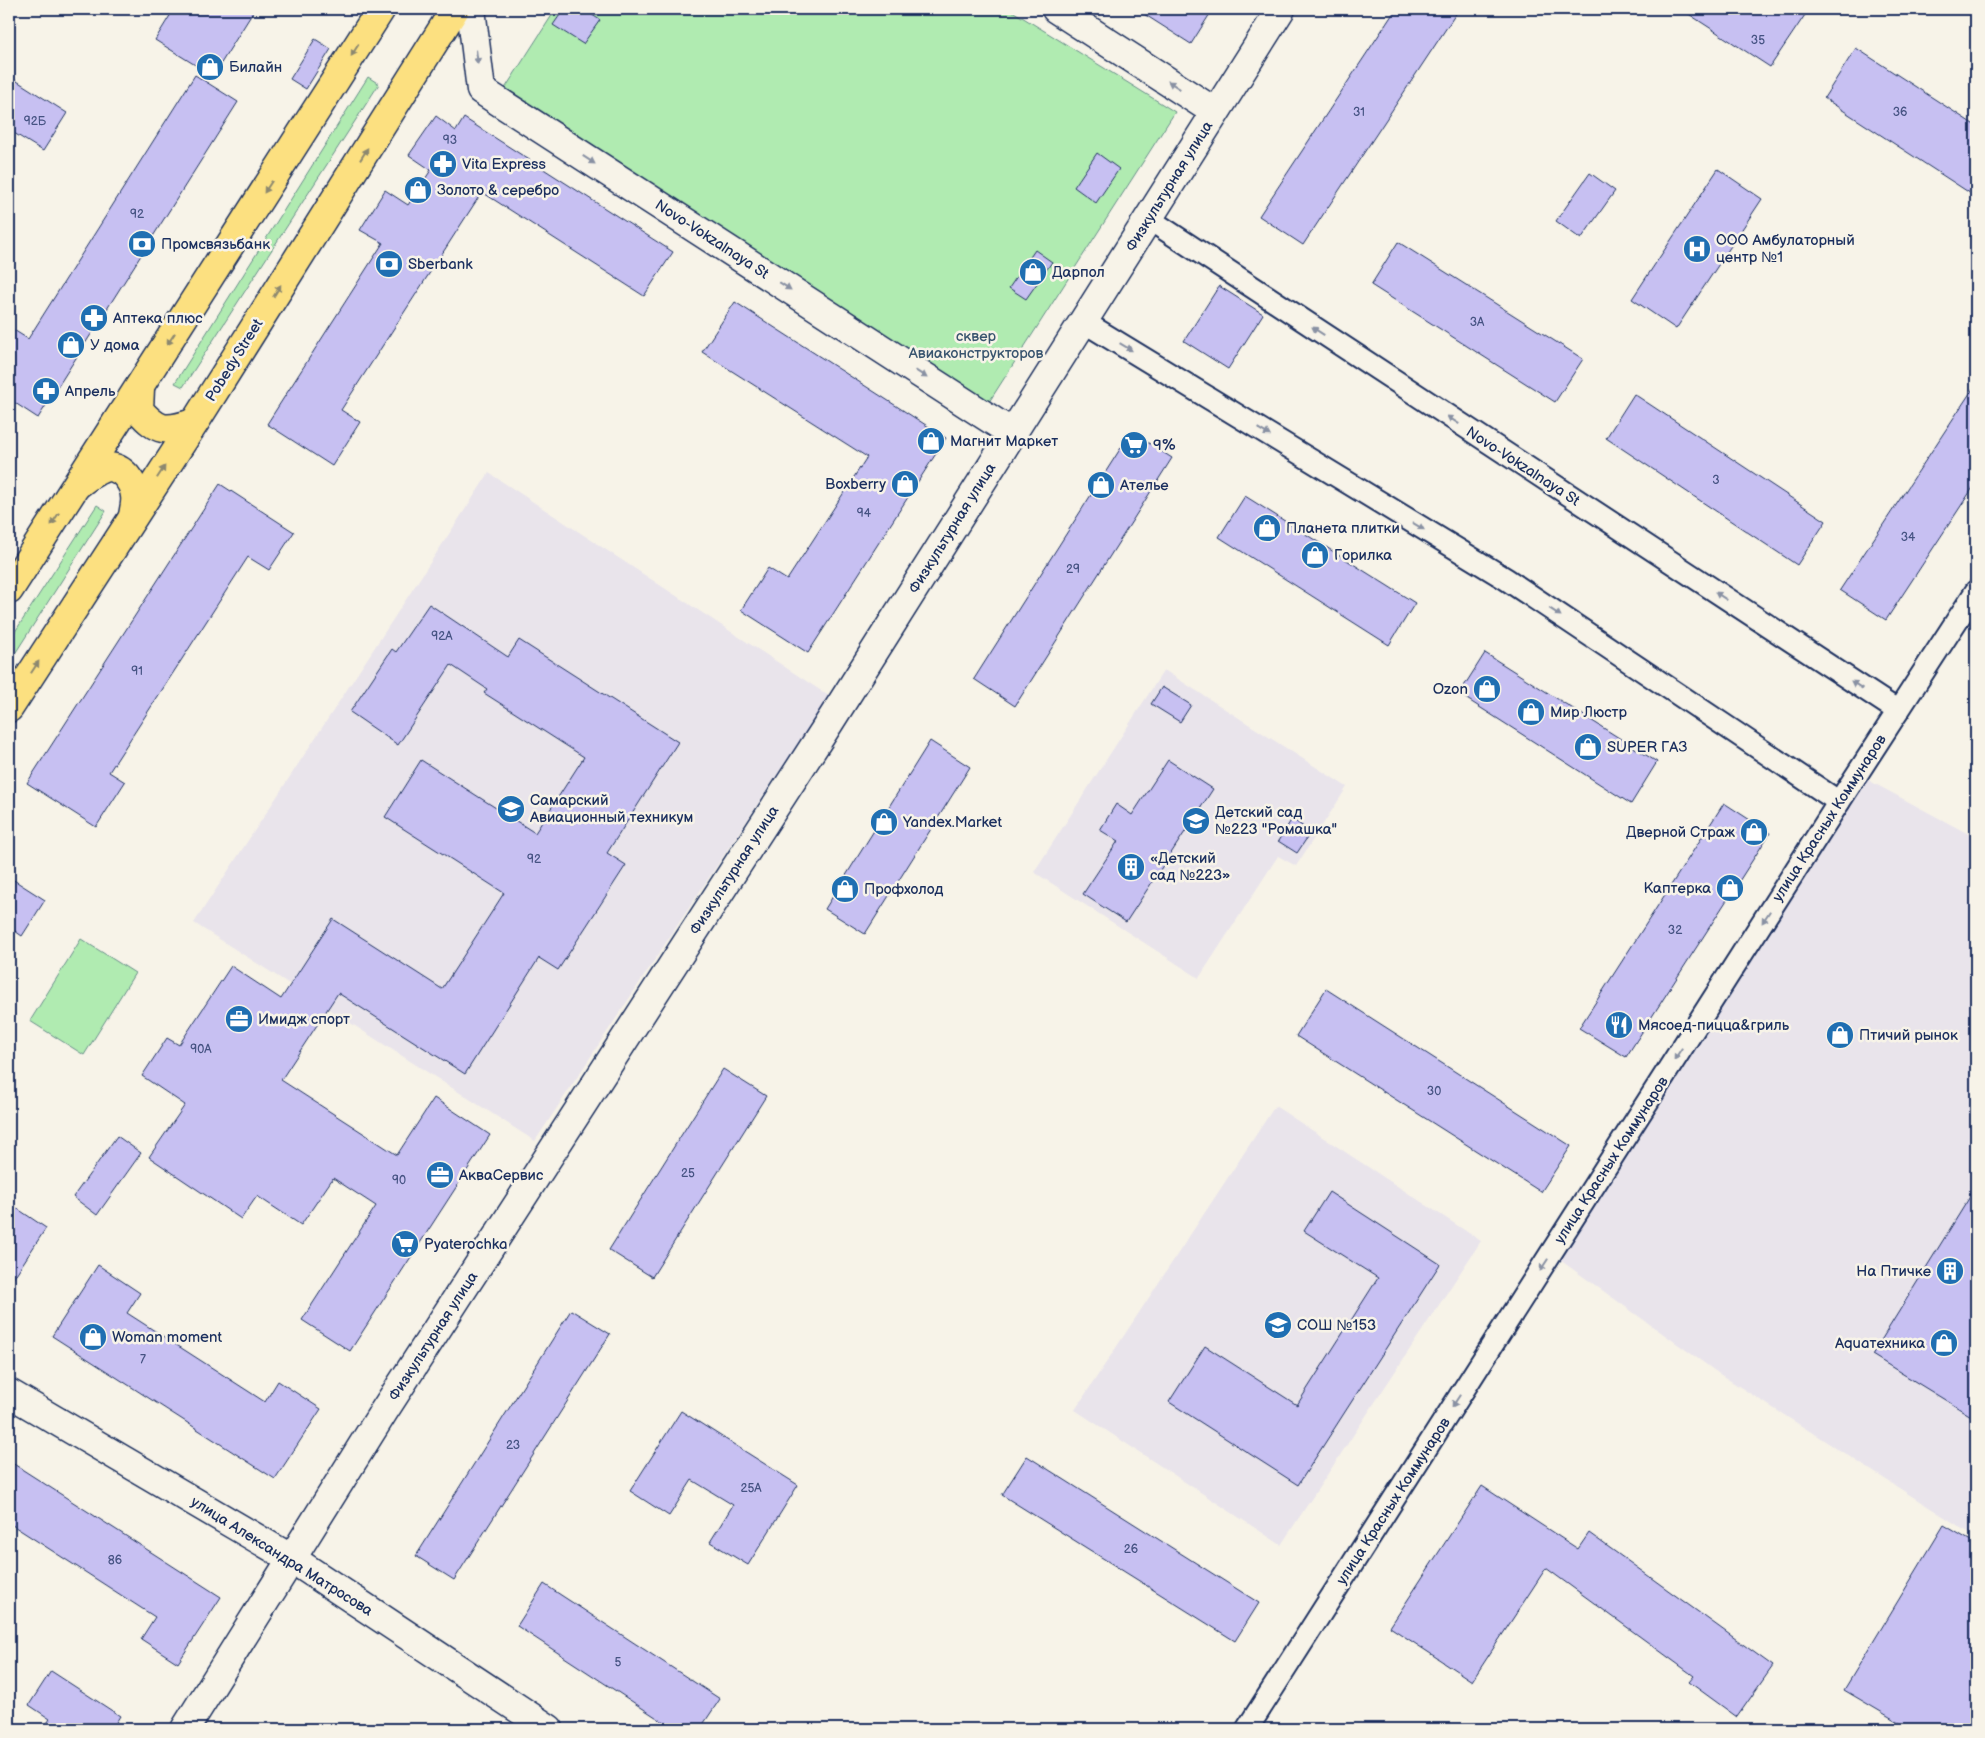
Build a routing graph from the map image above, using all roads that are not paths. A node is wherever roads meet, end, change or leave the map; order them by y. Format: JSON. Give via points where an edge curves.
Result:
{"nodes":[{"id":1,"x":382,"y":9,"type":"edge"},
{"id":2,"x":455,"y":9,"type":"edge"},
{"id":3,"x":471,"y":9,"type":"edge"},
{"id":4,"x":1056,"y":9,"type":"edge"},
{"id":5,"x":1281,"y":9,"type":"edge"},
{"id":6,"x":1215,"y":112,"type":"junction"},
{"id":7,"x":1148,"y":219,"type":"junction"},
{"id":8,"x":1084,"y":322,"type":"junction"},
{"id":9,"x":140,"y":388,"type":"junction"},
{"id":10,"x":193,"y":423,"type":"junction"},
{"id":11,"x":1012,"y":433,"type":"junction"},
{"id":12,"x":78,"y":484,"type":"junction"},
{"id":13,"x":133,"y":516,"type":"junction"},
{"id":14,"x":9,"y":590,"type":"edge"},
{"id":15,"x":1976,"y":591,"type":"edge"},
{"id":16,"x":9,"y":708,"type":"edge"},
{"id":17,"x":1898,"y":711,"type":"junction"},
{"id":18,"x":1839,"y":802,"type":"junction"},
{"id":19,"x":9,"y":1393,"type":"edge"},
{"id":20,"x":292,"y":1559,"type":"junction"},
{"id":21,"x":185,"y":1729,"type":"edge"},
{"id":22,"x":549,"y":1729,"type":"edge"},
{"id":23,"x":1247,"y":1729,"type":"edge"}],
"edges":[{"from":1,"to":9,"type":"main road","one_way":true},
{"from":10,"to":2,"type":"main road","name":"Pobedy Street","one_way":true},
{"from":3,"to":11,"type":"street","name":"Novo-Vokzalnaya St","one_way":true,"via":[[480,90]]},
{"from":6,"to":4,"type":"street","one_way":true},
{"from":5,"to":6,"type":"street","name":"Физкультурная улица"},
{"from":6,"to":7,"type":"street","name":"Физкультурная улица"},
{"from":7,"to":8,"type":"street","name":"Физкультурная улица"},
{"from":17,"to":7,"type":"street","name":"Novo-Vokzalnaya St","one_way":true},
{"from":8,"to":11,"type":"street","name":"Физкультурная улица"},
{"from":8,"to":18,"type":"street","one_way":true,"via":[[1506,579]]},
{"from":9,"to":10,"type":"main road","via":[[138,410],[151,424],[171,430]]},
{"from":9,"to":12,"type":"main road"},
{"from":13,"to":10,"type":"main road","name":"Pobedy Street","one_way":true},
{"from":11,"to":20,"type":"street","name":"Физкультурная улица"},
{"from":12,"to":13,"type":"main road","via":[[108,467],[121,470],[131,482],[135,495]]},
{"from":12,"to":14,"type":"main road","one_way":true},
{"from":16,"to":13,"type":"main road","name":"Pobedy Street","one_way":true},
{"from":15,"to":17,"type":"street","name":"улица Красных Коммунаров"},
{"from":17,"to":18,"type":"street","name":"улица Красных Коммунаров"},
{"from":18,"to":23,"type":"street","name":"улица Красных Коммунаров","one_way":true},
{"from":19,"to":20,"type":"street","name":"улица Александра Матросова"},
{"from":20,"to":21,"type":"street","name":"Физкультурная улица"},
{"from":20,"to":22,"type":"street","name":"улица Александра Матросова"}]}
